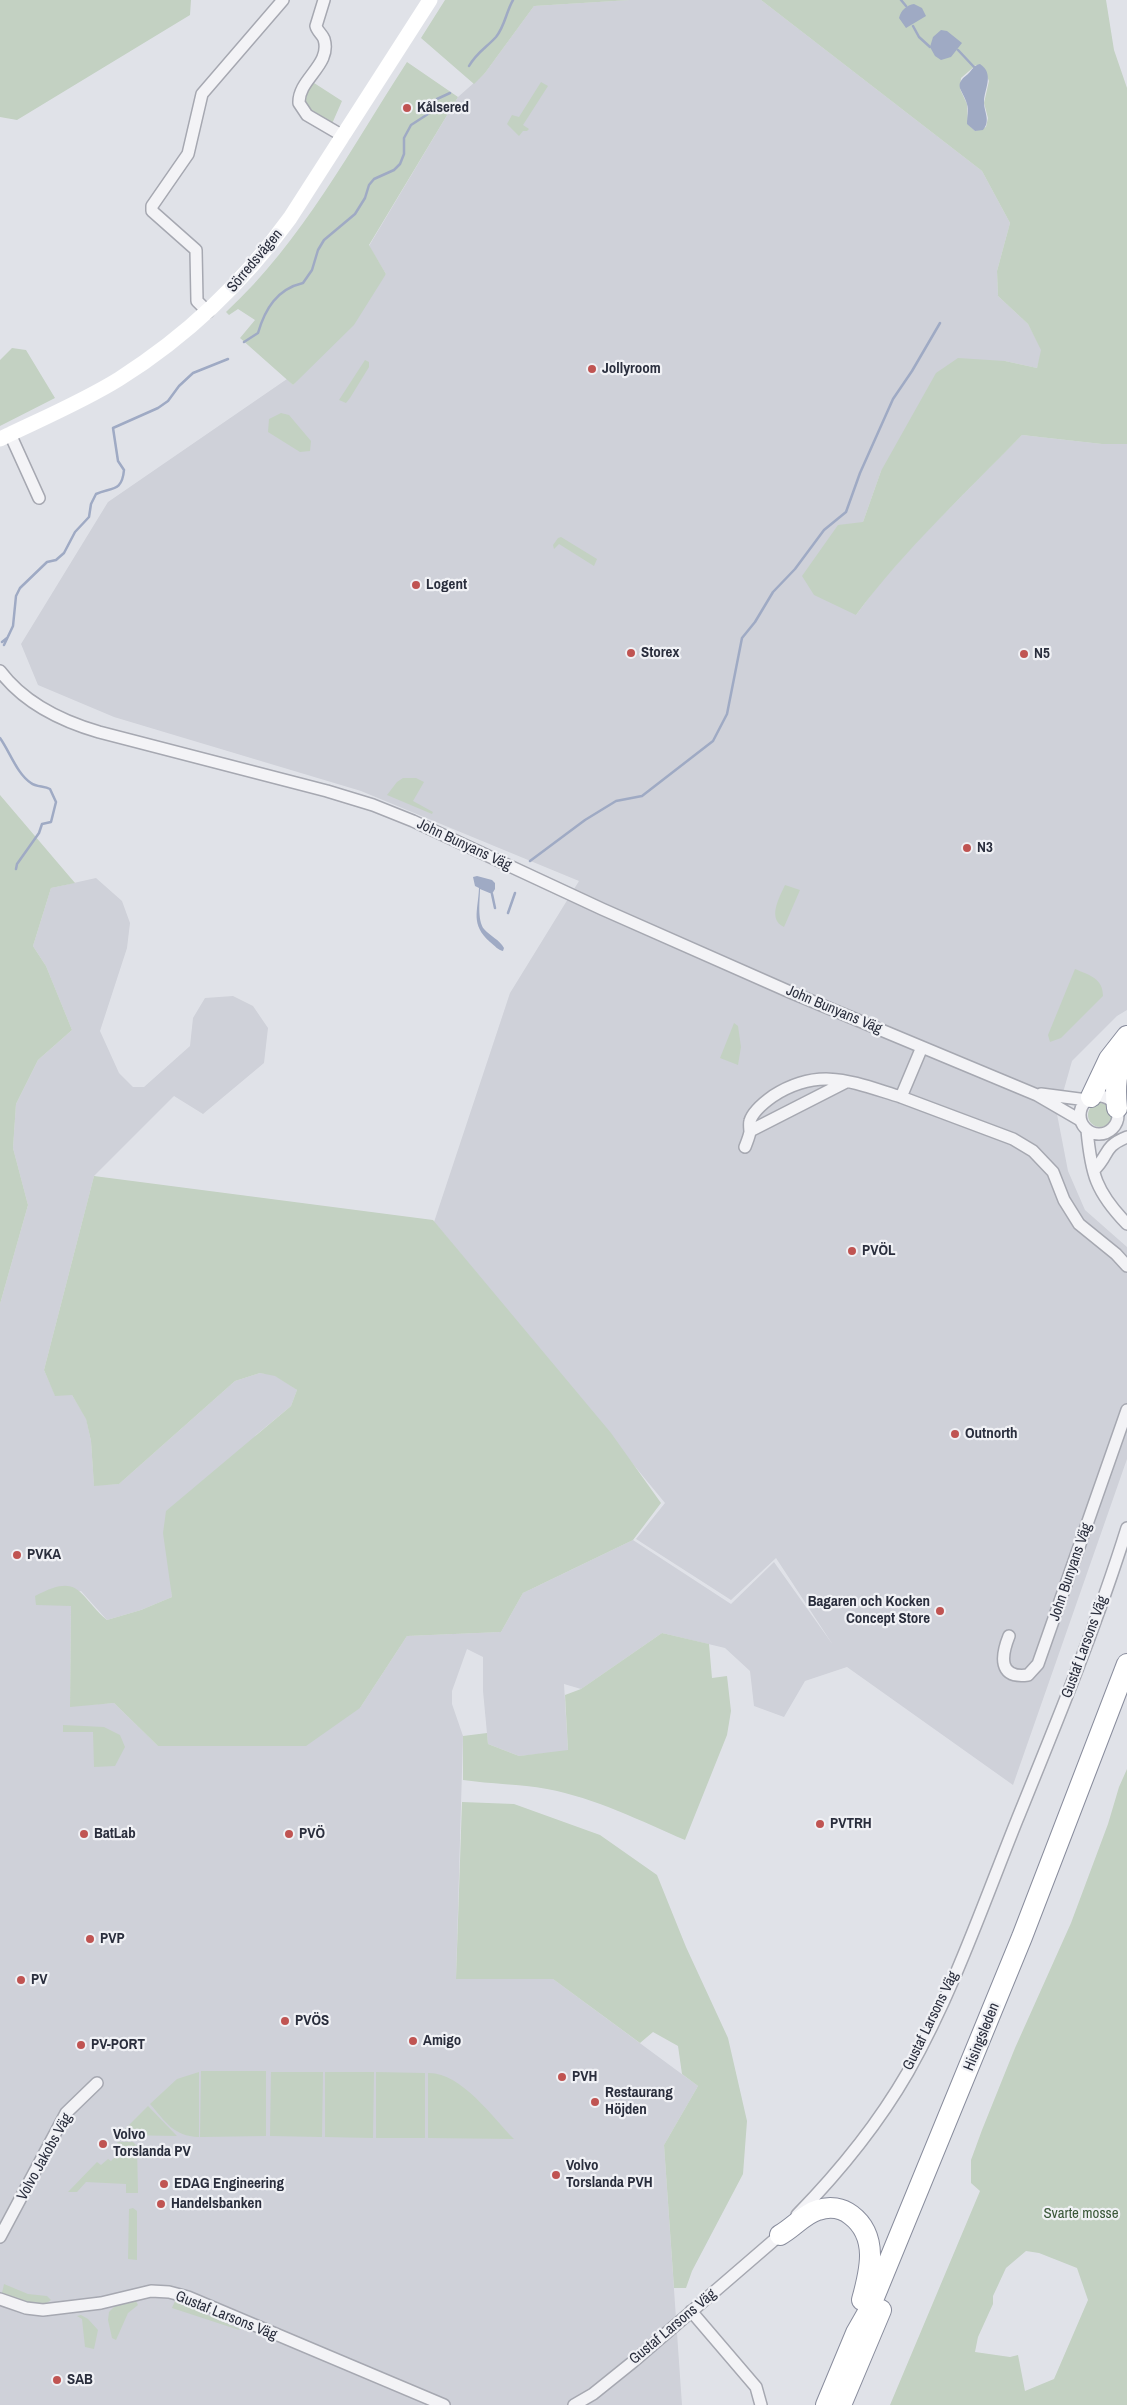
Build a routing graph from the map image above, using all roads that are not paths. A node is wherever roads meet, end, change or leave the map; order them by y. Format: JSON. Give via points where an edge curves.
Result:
{"nodes":[{"id":1,"x":282,"y":0,"type":"edge"},
{"id":2,"x":430,"y":0,"type":"edge"},
{"id":3,"x":319,"y":2,"type":"edge"},
{"id":4,"x":343,"y":136,"type":"junction"},
{"id":5,"x":208,"y":312,"type":"junction"},
{"id":6,"x":5,"y":436,"type":"edge"},
{"id":7,"x":39,"y":498,"type":"dead end"},
{"id":8,"x":0,"y":671,"type":"edge"},
{"id":9,"x":1127,"y":1036,"type":"edge"},
{"id":10,"x":922,"y":1047,"type":"junction"},
{"id":11,"x":1127,"y":1054,"type":"edge"},
{"id":12,"x":846,"y":1082,"type":"junction"},
{"id":13,"x":1037,"y":1095,"type":"junction"},
{"id":14,"x":901,"y":1097,"type":"junction"},
{"id":15,"x":1089,"y":1099,"type":"junction"},
{"id":16,"x":1080,"y":1120,"type":"junction"},
{"id":17,"x":1118,"y":1121,"type":"edge"},
{"id":18,"x":1087,"y":1130,"type":"junction"},
{"id":19,"x":750,"y":1131,"type":"junction"},
{"id":20,"x":1127,"y":1137,"type":"edge"},
{"id":21,"x":745,"y":1147,"type":"dead end"},
{"id":22,"x":1094,"y":1170,"type":"junction"},
{"id":23,"x":1127,"y":1224,"type":"edge"},
{"id":24,"x":1127,"y":1266,"type":"edge"},
{"id":25,"x":1127,"y":1410,"type":"edge"},
{"id":26,"x":1127,"y":1528,"type":"edge"},
{"id":27,"x":1009,"y":1636,"type":"dead end"},
{"id":28,"x":1127,"y":1664,"type":"edge"},
{"id":29,"x":1127,"y":1697,"type":"edge"},
{"id":30,"x":97,"y":2082,"type":"dead end"},
{"id":31,"x":780,"y":2235,"type":"junction"},
{"id":32,"x":0,"y":2237,"type":"edge"},
{"id":33,"x":0,"y":2298,"type":"edge"},
{"id":34,"x":691,"y":2311,"type":"junction"},
{"id":35,"x":856,"y":2333,"type":"junction"},
{"id":36,"x":444,"y":2405,"type":"edge"},
{"id":37,"x":574,"y":2405,"type":"edge"},
{"id":38,"x":762,"y":2405,"type":"edge"},
{"id":39,"x":826,"y":2405,"type":"edge"},
{"id":40,"x":841,"y":2405,"type":"edge"}],
"edges":[{"from":1,"to":5,"type":"street","via":[[202,94],[188,154],[152,206],[152,211],[196,250],[197,301]]},
{"from":2,"to":4,"type":"street","name":"Sörredsvägen"},
{"from":3,"to":4,"type":"street","via":[[316,26],[324,39],[324,54],[302,87],[299,103],[306,115]]},
{"from":4,"to":5,"type":"street","name":"Sörredsvägen","via":[[270,245]]},
{"from":5,"to":6,"type":"street","name":"Sörredsvägen","via":[[178,338],[117,380]]},
{"from":6,"to":7,"type":"street"},
{"from":8,"to":10,"type":"street","name":"John Bunyans Väg","via":[[34,703],[79,726],[373,805],[610,913]]},
{"from":9,"to":15,"type":"highway","via":[[1109,1058]]},
{"from":10,"to":13,"type":"street","name":"John Bunyans Väg"},
{"from":10,"to":14,"type":"street"},
{"from":11,"to":17,"type":"highway","via":[[1115,1086]]},
{"from":12,"to":14,"type":"street"},
{"from":12,"to":19,"type":"street"},
{"from":12,"to":19,"type":"street","via":[[822,1078],[784,1089],[756,1111],[750,1121]]},
{"from":13,"to":15,"type":"street","name":"John Bunyans Väg"},
{"from":13,"to":16,"type":"street","name":"John Bunyans Väg"},
{"from":14,"to":24,"type":"street","via":[[1013,1139],[1033,1151],[1053,1172],[1064,1200],[1079,1224]]},
{"from":15,"to":16,"type":"street","via":[[1082,1107]]},
{"from":15,"to":17,"type":"street","via":[[1106,1097]]},
{"from":16,"to":18,"type":"street"},
{"from":17,"to":18,"type":"street","via":[[1098,1135]]},
{"from":17,"to":22,"type":"street","via":[[1102,1141]]},
{"from":18,"to":22,"type":"street"},
{"from":19,"to":21,"type":"street"},
{"from":20,"to":22,"type":"street","via":[[1108,1147]]},
{"from":22,"to":23,"type":"street","via":[[1102,1196]]},
{"from":25,"to":27,"type":"street","name":"John Bunyans Väg","via":[[1038,1664],[1028,1675],[1012,1673],[1004,1665],[1002,1654]]},
{"from":26,"to":31,"type":"street","name":"Gustaf Larsons Väg","via":[[1047,1746],[930,2029],[906,2074],[869,2130]]},
{"from":28,"to":35,"type":"highway","name":"Hisingsleden","via":[[989,2018],[868,2312]]},
{"from":29,"to":40,"type":"highway","name":"Hisingsleden","via":[[960,2121]]},
{"from":30,"to":32,"type":"street","name":"Volvo Jakobs Väg","via":[[66,2113]]},
{"from":31,"to":34,"type":"street","name":"Gustaf Larsons Väg"},
{"from":31,"to":35,"type":"highway","via":[[825,2208],[844,2211],[860,2223],[869,2242],[871,2258]]},
{"from":33,"to":36,"type":"street","name":"Gustaf Larsons Väg","via":[[26,2308],[56,2310],[100,2304],[151,2291],[169,2292]]},
{"from":34,"to":37,"type":"street","name":"Gustaf Larsons Väg","via":[[593,2394]]},
{"from":34,"to":38,"type":"street","via":[[756,2387]]},
{"from":35,"to":39,"type":"highway","name":"Hisingsleden"}]}
